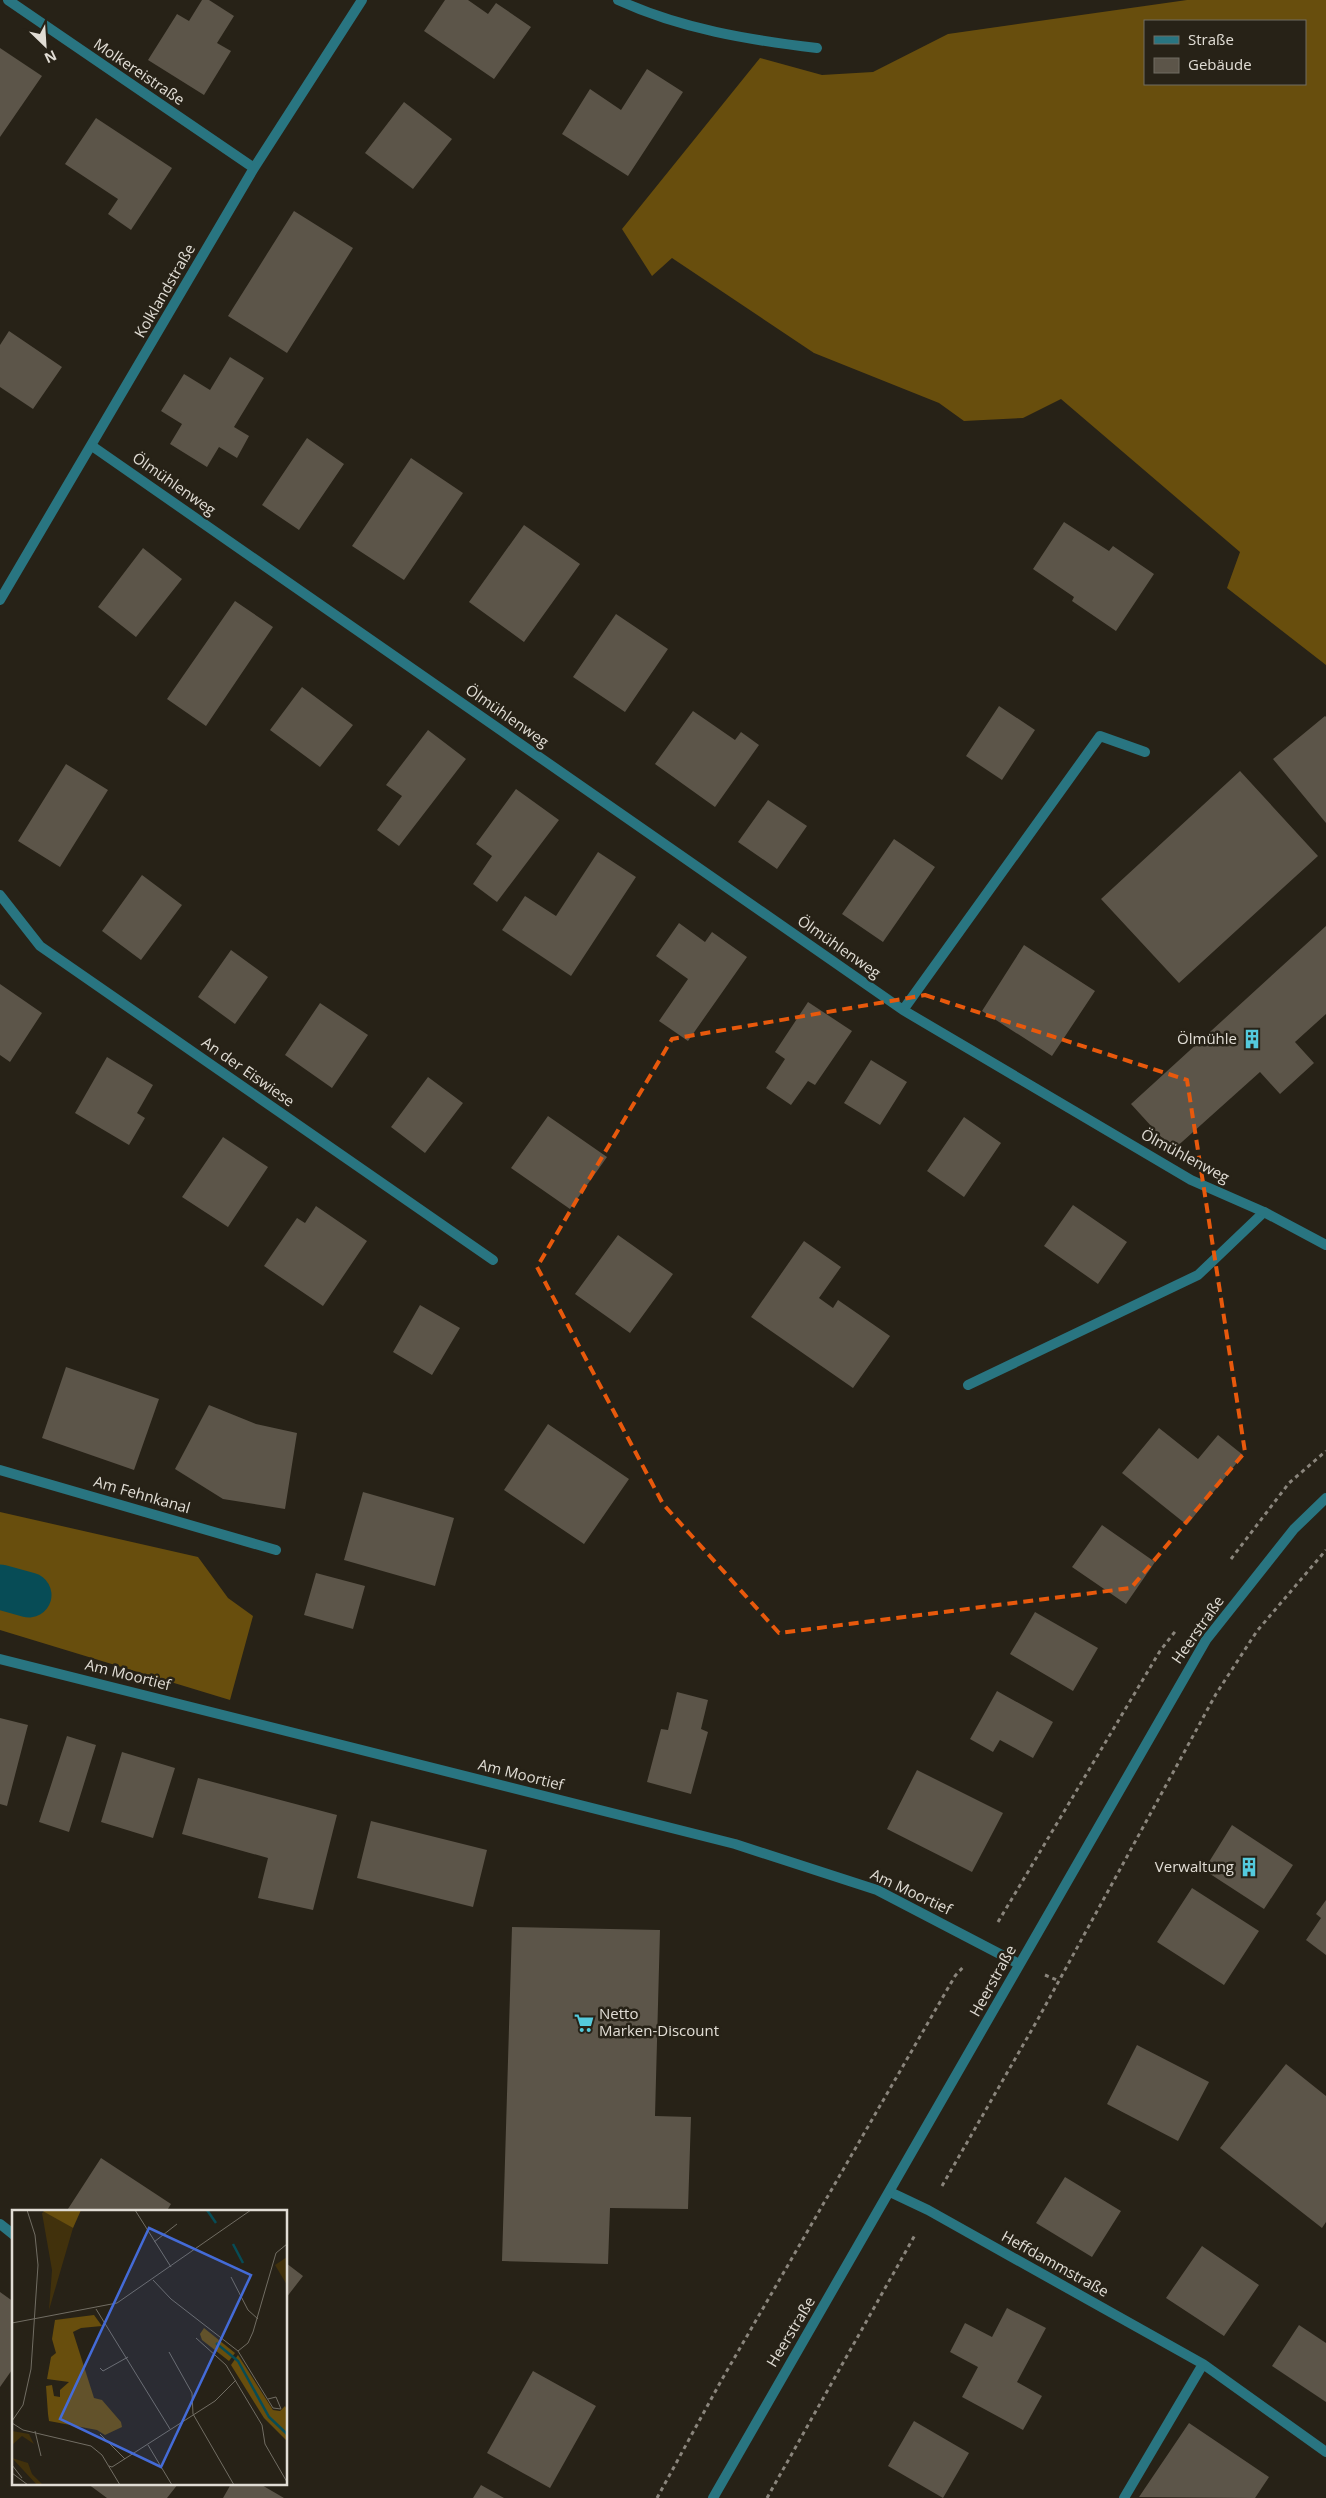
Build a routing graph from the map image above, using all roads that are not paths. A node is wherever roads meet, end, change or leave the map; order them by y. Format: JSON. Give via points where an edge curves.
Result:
{"nodes":[{"id":1,"x":8,"y":0,"type":"edge"},
{"id":2,"x":362,"y":0,"type":"edge"},
{"id":3,"x":618,"y":0,"type":"edge"},
{"id":4,"x":817,"y":48,"type":"dead end"},
{"id":5,"x":254,"y":168,"type":"junction"},
{"id":6,"x":92,"y":446,"type":"junction"},
{"id":7,"x":0,"y":600,"type":"edge"},
{"id":8,"x":1145,"y":752,"type":"dead end"},
{"id":9,"x":0,"y":895,"type":"edge"},
{"id":10,"x":903,"y":1010,"type":"junction"},
{"id":11,"x":1264,"y":1212,"type":"junction"},
{"id":12,"x":1326,"y":1245,"type":"edge"},
{"id":13,"x":493,"y":1260,"type":"dead end"},
{"id":14,"x":968,"y":1385,"type":"dead end"},
{"id":15,"x":0,"y":1470,"type":"edge"},
{"id":16,"x":1326,"y":1498,"type":"edge"},
{"id":17,"x":276,"y":1550,"type":"dead end"},
{"id":18,"x":0,"y":1659,"type":"edge"},
{"id":19,"x":1019,"y":1964,"type":"junction"},
{"id":20,"x":890,"y":2192,"type":"junction"},
{"id":21,"x":0,"y":2224,"type":"edge"},
{"id":22,"x":12,"y":2233,"type":"edge"},
{"id":23,"x":1202,"y":2364,"type":"junction"},
{"id":24,"x":1326,"y":2452,"type":"edge"},
{"id":25,"x":713,"y":2498,"type":"edge"},
{"id":26,"x":1124,"y":2498,"type":"edge"}],
"edges":[{"from":1,"to":5,"type":"street","name":"Molkereistraße"},
{"from":2,"to":5,"type":"street","name":"Kolklandstraße"},
{"from":3,"to":4,"type":"street","via":[[653,16],[752,41]]},
{"from":5,"to":6,"type":"street","name":"Kolklandstraße"},
{"from":6,"to":7,"type":"street","name":"Kolklandstraße"},
{"from":6,"to":10,"type":"street","name":"Ölmühlenweg"},
{"from":8,"to":10,"type":"street","via":[[1100,736]]},
{"from":9,"to":13,"type":"street","name":"An der Eiswiese","via":[[40,946]]},
{"from":10,"to":11,"type":"street","name":"Ölmühlenweg","via":[[1191,1180]]},
{"from":11,"to":12,"type":"street","name":"Ölmühlenweg"},
{"from":11,"to":14,"type":"street","via":[[1198,1275]]},
{"from":15,"to":17,"type":"street","name":"Am Fehnkanal"},
{"from":16,"to":19,"type":"street","name":"Heerstraße","via":[[1294,1529],[1206,1640]]},
{"from":18,"to":19,"type":"street","name":"Am Moortief","via":[[735,1844],[877,1890]]},
{"from":19,"to":20,"type":"street","name":"Heerstraße"},
{"from":20,"to":23,"type":"street","name":"Heffdammstraße","via":[[928,2210]]},
{"from":20,"to":25,"type":"street","name":"Heerstraße"},
{"from":21,"to":22,"type":"street"},
{"from":23,"to":24,"type":"street","name":"Heffdammstraße"},
{"from":23,"to":26,"type":"street"}]}
